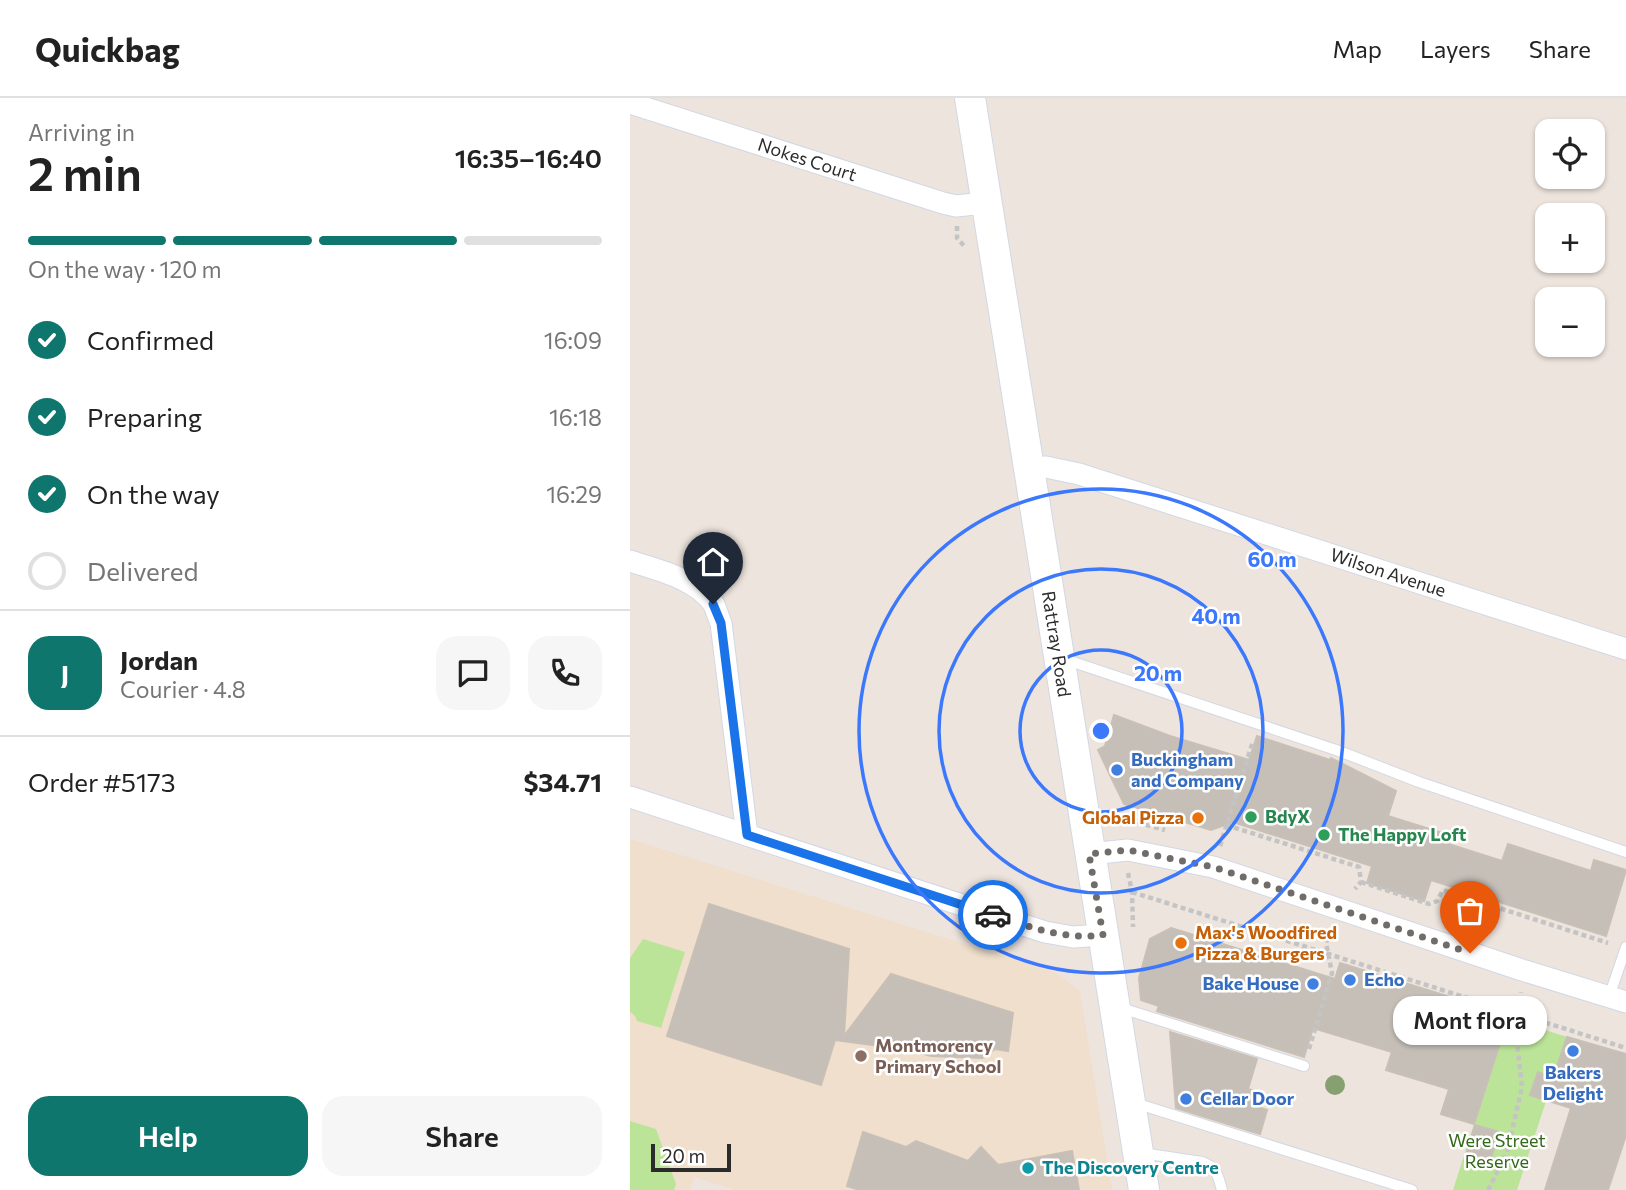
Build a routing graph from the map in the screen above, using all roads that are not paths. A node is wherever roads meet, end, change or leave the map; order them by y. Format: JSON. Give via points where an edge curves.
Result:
{"nodes":[{"id":1,"x":970,"y":98,"type":"edge"},
{"id":2,"x":630,"y":103,"type":"edge"},
{"id":3,"x":985,"y":203,"type":"junction"},
{"id":4,"x":1028,"y":469,"type":"junction"},
{"id":5,"x":630,"y":561,"type":"edge"},
{"id":6,"x":1626,"y":649,"type":"edge"},
{"id":7,"x":1059,"y":657,"type":"junction"},
{"id":8,"x":630,"y":797,"type":"edge"},
{"id":9,"x":747,"y":835,"type":"junction"},
{"id":10,"x":1626,"y":852,"type":"edge"},
{"id":11,"x":1089,"y":854,"type":"junction"},
{"id":12,"x":1103,"y":935,"type":"junction"},
{"id":13,"x":1626,"y":948,"type":"edge"},
{"id":14,"x":1618,"y":999,"type":"edge"},
{"id":15,"x":1115,"y":1006,"type":"junction"},
{"id":16,"x":1304,"y":1066,"type":"road end"},
{"id":17,"x":1129,"y":1101,"type":"junction"},
{"id":18,"x":1139,"y":1152,"type":"junction"},
{"id":19,"x":1144,"y":1190,"type":"edge"},
{"id":20,"x":1222,"y":1190,"type":"edge"},
{"id":21,"x":1412,"y":1190,"type":"edge"}],
"edges":[{"from":1,"to":3,"type":"street","name":"Rattray Road"},
{"from":2,"to":3,"type":"street","name":"Nokes Court","via":[[943,204]]},
{"from":3,"to":4,"type":"street","name":"Rattray Road"},
{"from":4,"to":6,"type":"street","name":"Wilson Avenue","via":[[1046,467],[1079,474]]},
{"from":4,"to":7,"type":"street","name":"Rattray Road"},
{"from":5,"to":9,"type":"street","via":[[683,580],[700,589],[713,604],[721,623]]},
{"from":7,"to":10,"type":"lane"},
{"from":7,"to":11,"type":"street","name":"Rattray Road"},
{"from":8,"to":9,"type":"street"},
{"from":9,"to":12,"type":"street","via":[[1045,932],[1073,937]]},
{"from":11,"to":12,"type":"street","name":"Rattray Road"},
{"from":11,"to":14,"type":"street","via":[[1128,850],[1213,867]]},
{"from":12,"to":15,"type":"street","name":"Rattray Road"},
{"from":13,"to":14,"type":"lane"},
{"from":15,"to":16,"type":"lane"},
{"from":15,"to":17,"type":"street","name":"Rattray Road"},
{"from":17,"to":18,"type":"street","name":"Rattray Road"},
{"from":17,"to":21,"type":"lane"},
{"from":18,"to":19,"type":"street","name":"Rattray Road"},
{"from":18,"to":20,"type":"lane","via":[[1211,1165]]}]}
